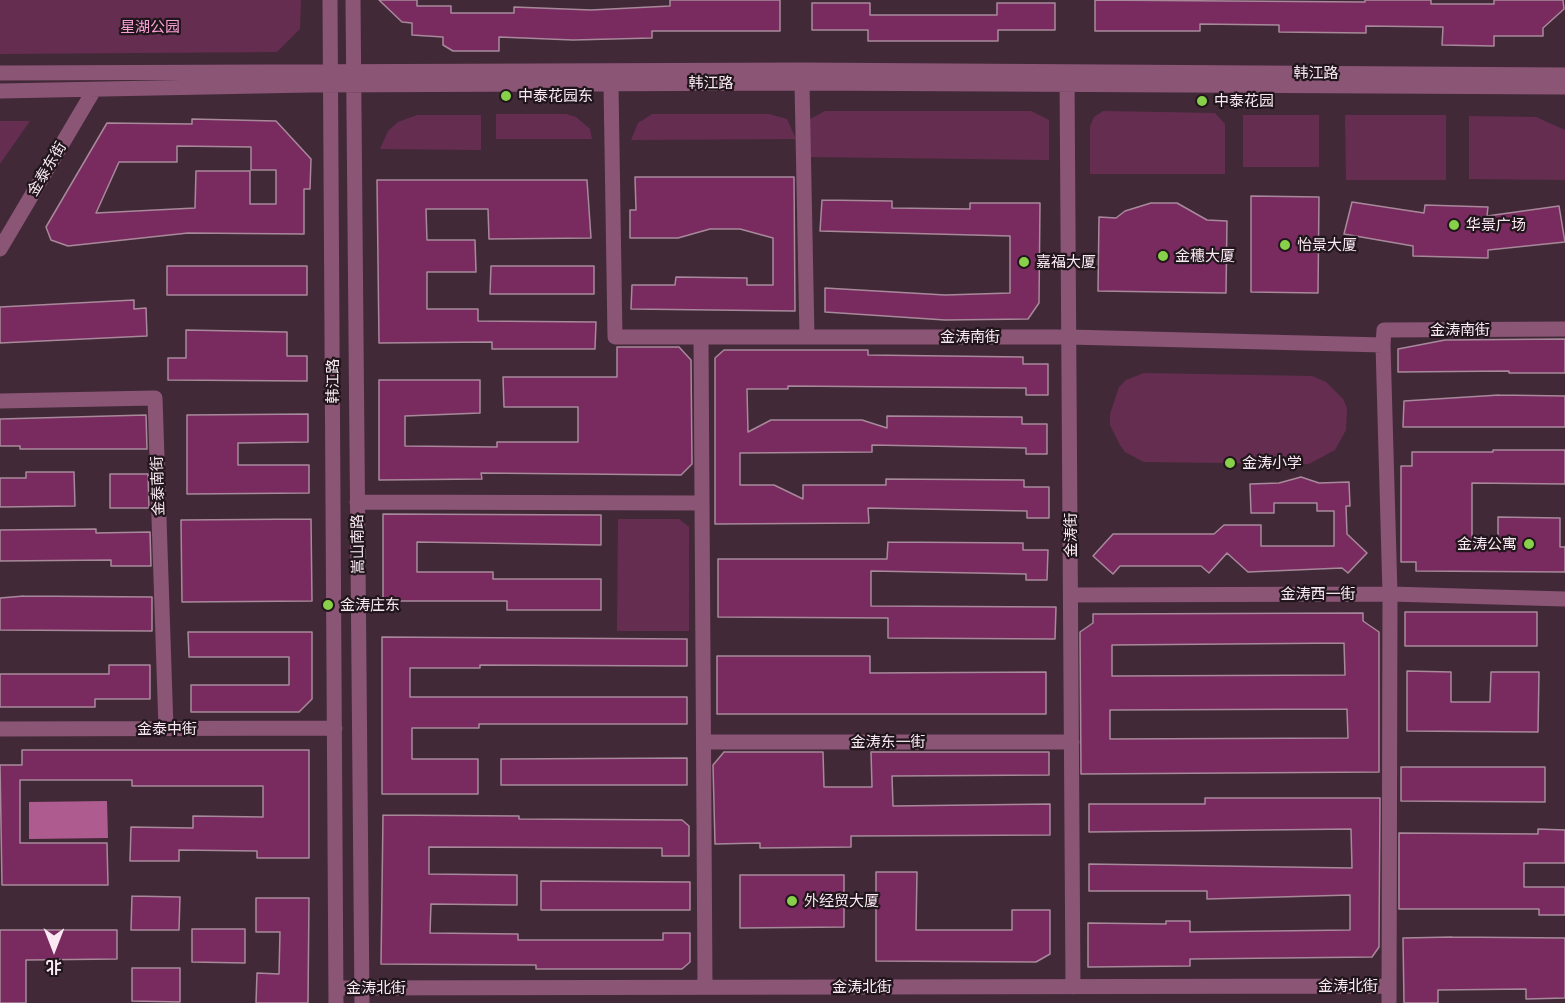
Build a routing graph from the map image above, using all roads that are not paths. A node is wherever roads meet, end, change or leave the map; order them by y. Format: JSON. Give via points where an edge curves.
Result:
{"nodes":[{"id":1,"x":330,"y":0,"type":"edge"},
{"id":2,"x":353,"y":0,"type":"edge"},
{"id":3,"x":0,"y":73,"type":"edge"},
{"id":4,"x":1565,"y":75,"type":"edge"},
{"id":5,"x":331,"y":78,"type":"junction"},
{"id":6,"x":354,"y":78,"type":"junction"},
{"id":7,"x":1068,"y":78,"type":"junction"},
{"id":8,"x":802,"y":83,"type":"junction"},
{"id":9,"x":611,"y":84,"type":"junction"},
{"id":10,"x":1565,"y":87,"type":"edge"},
{"id":11,"x":94,"y":90,"type":"junction"},
{"id":12,"x":0,"y":91,"type":"edge"},
{"id":13,"x":0,"y":249,"type":"edge"},
{"id":14,"x":1565,"y":329,"type":"edge"},
{"id":15,"x":701,"y":338,"type":"junction"},
{"id":16,"x":807,"y":338,"type":"junction"},
{"id":17,"x":1069,"y":338,"type":"junction"},
{"id":18,"x":1383,"y":345,"type":"junction"},
{"id":19,"x":0,"y":401,"type":"edge"},
{"id":20,"x":357,"y":502,"type":"junction"},
{"id":21,"x":702,"y":503,"type":"junction"},
{"id":22,"x":1390,"y":594,"type":"junction"},
{"id":23,"x":1071,"y":595,"type":"junction"},
{"id":24,"x":1565,"y":599,"type":"edge"},
{"id":25,"x":334,"y":728,"type":"junction"},
{"id":26,"x":0,"y":729,"type":"edge"},
{"id":27,"x":166,"y":729,"type":"junction"},
{"id":28,"x":704,"y":742,"type":"junction"},
{"id":29,"x":1072,"y":742,"type":"junction"},
{"id":30,"x":1389,"y":986,"type":"junction"},
{"id":31,"x":705,"y":987,"type":"junction"},
{"id":32,"x":908,"y":987,"type":"junction"},
{"id":33,"x":1073,"y":987,"type":"junction"},
{"id":34,"x":336,"y":995,"type":"edge"},
{"id":35,"x":362,"y":995,"type":"edge"},
{"id":36,"x":908,"y":1003,"type":"edge"},
{"id":37,"x":1389,"y":1003,"type":"edge"}],
"edges":[{"from":1,"to":5,"type":"street"},
{"from":2,"to":6,"type":"street","name":"嵩山南路"},
{"from":3,"to":5,"type":"street","name":"韩江路"},
{"from":4,"to":7,"type":"street","name":"韩江路"},
{"from":5,"to":6,"type":"street","name":"韩江路"},
{"from":5,"to":11,"type":"street","name":"韩江路"},
{"from":5,"to":25,"type":"street","name":"韩江路"},
{"from":6,"to":7,"type":"street","name":"韩江路"},
{"from":6,"to":9,"type":"street","name":"韩江路"},
{"from":6,"to":20,"type":"street","name":"嵩山南路"},
{"from":7,"to":8,"type":"street","name":"韩江路"},
{"from":7,"to":10,"type":"street","name":"韩江路"},
{"from":7,"to":17,"type":"street","name":"金涛街"},
{"from":8,"to":9,"type":"street","name":"韩江路"},
{"from":8,"to":16,"type":"street"},
{"from":9,"to":15,"type":"street","name":"金涛南街","via":[[615,338]]},
{"from":11,"to":12,"type":"street","name":"韩江路"},
{"from":11,"to":13,"type":"street","name":"金泰东街"},
{"from":14,"to":18,"type":"street","name":"金涛南街","via":[[1384,330]]},
{"from":15,"to":16,"type":"street","name":"金涛南街"},
{"from":15,"to":21,"type":"street"},
{"from":16,"to":17,"type":"street","name":"金涛南街"},
{"from":17,"to":18,"type":"street","name":"金涛南街"},
{"from":17,"to":23,"type":"street","name":"金涛街"},
{"from":18,"to":22,"type":"street"},
{"from":19,"to":27,"type":"street","name":"金泰南街","via":[[155,398]]},
{"from":20,"to":21,"type":"street"},
{"from":20,"to":35,"type":"street","name":"嵩山南路"},
{"from":21,"to":28,"type":"street"},
{"from":22,"to":23,"type":"street","name":"金涛西一街"},
{"from":22,"to":24,"type":"street","name":"金涛西一街"},
{"from":22,"to":30,"type":"street"},
{"from":23,"to":29,"type":"street","name":"金涛街"},
{"from":25,"to":27,"type":"street","name":"金泰中街"},
{"from":25,"to":34,"type":"street"},
{"from":26,"to":27,"type":"street","name":"金泰中街"},
{"from":28,"to":29,"type":"street","name":"金涛东一街"},
{"from":28,"to":31,"type":"street"},
{"from":29,"to":33,"type":"street","name":"金涛街"},
{"from":30,"to":33,"type":"street","name":"金涛北街"},
{"from":30,"to":37,"type":"street"},
{"from":31,"to":32,"type":"street","name":"金涛北街"},
{"from":31,"to":35,"type":"street","name":"金涛北街"},
{"from":32,"to":33,"type":"street","name":"金涛北街"},
{"from":32,"to":36,"type":"street"},
{"from":34,"to":35,"type":"street","name":"金涛北街"}]}
